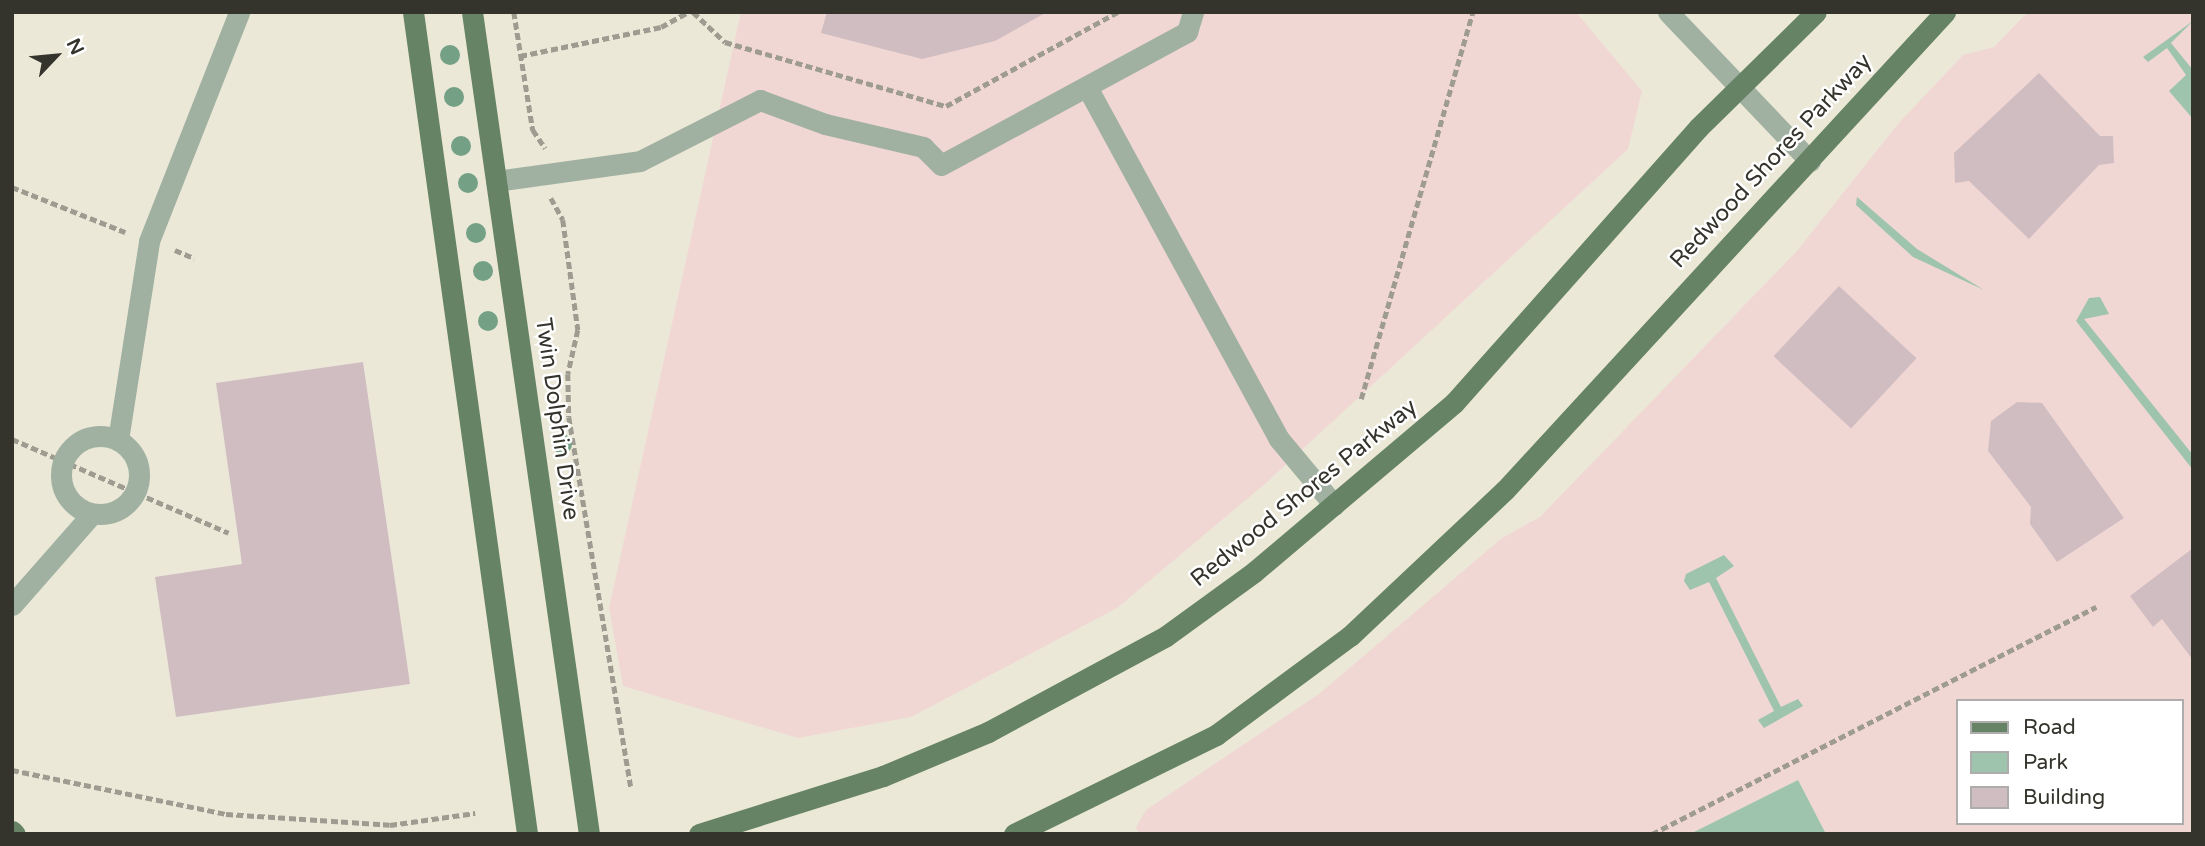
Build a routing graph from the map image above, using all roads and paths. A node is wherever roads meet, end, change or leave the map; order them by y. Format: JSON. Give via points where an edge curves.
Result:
{"nodes":[{"id":1,"x":239,"y":12,"type":"edge"},
{"id":2,"x":413,"y":12,"type":"edge"},
{"id":3,"x":472,"y":12,"type":"edge"},
{"id":4,"x":514,"y":12,"type":"edge"},
{"id":5,"x":691,"y":12,"type":"edge"},
{"id":6,"x":1118,"y":12,"type":"edge"},
{"id":7,"x":1193,"y":12,"type":"edge"},
{"id":8,"x":1473,"y":12,"type":"edge"},
{"id":9,"x":1668,"y":12,"type":"edge"},
{"id":10,"x":1816,"y":12,"type":"edge"},
{"id":11,"x":1945,"y":12,"type":"edge"},
{"id":12,"x":520,"y":56,"type":"junction"},
{"id":13,"x":1087,"y":87,"type":"junction"},
{"id":14,"x":1738,"y":88,"type":"junction"},
{"id":15,"x":547,"y":153,"type":"dead end"},
{"id":16,"x":1810,"y":161,"type":"junction"},
{"id":17,"x":496,"y":181,"type":"junction"},
{"id":18,"x":12,"y":187,"type":"edge"},
{"id":19,"x":552,"y":203,"type":"dead end"},
{"id":20,"x":129,"y":234,"type":"dead end"},
{"id":21,"x":167,"y":248,"type":"dead end"},
{"id":22,"x":194,"y":258,"type":"dead end"},
{"id":23,"x":1361,"y":399,"type":"dead end"},
{"id":24,"x":12,"y":439,"type":"edge"},
{"id":25,"x":118,"y":440,"type":"junction"},
{"id":26,"x":64,"y":459,"type":"junction"},
{"id":27,"x":137,"y":490,"type":"junction"},
{"id":28,"x":1334,"y":505,"type":"junction"},
{"id":29,"x":92,"y":514,"type":"junction"},
{"id":30,"x":229,"y":533,"type":"dead end"},
{"id":31,"x":12,"y":605,"type":"edge"},
{"id":32,"x":2096,"y":607,"type":"dead end"},
{"id":33,"x":12,"y":770,"type":"edge"},
{"id":34,"x":631,"y":789,"type":"dead end"},
{"id":35,"x":475,"y":813,"type":"dead end"},
{"id":36,"x":527,"y":834,"type":"edge"},
{"id":37,"x":589,"y":834,"type":"edge"},
{"id":38,"x":699,"y":834,"type":"edge"},
{"id":39,"x":1014,"y":834,"type":"edge"},
{"id":40,"x":1652,"y":834,"type":"edge"}],
"edges":[{"from":1,"to":25,"type":"lane","via":[[149,241]]},
{"from":2,"to":36,"type":"main road"},
{"from":3,"to":17,"type":"main road","name":"Twin Dolphin Drive"},
{"from":4,"to":12,"type":"path"},
{"from":5,"to":6,"type":"path","via":[[725,41],[946,106]]},
{"from":5,"to":12,"type":"path","via":[[662,27]]},
{"from":7,"to":13,"type":"lane","via":[[1187,32]]},
{"from":8,"to":23,"type":"path"},
{"from":9,"to":14,"type":"lane"},
{"from":10,"to":14,"type":"main road","name":"Redwood Shores Parkway"},
{"from":11,"to":16,"type":"main road","name":"Redwood Shores Parkway"},
{"from":12,"to":15,"type":"path","via":[[533,130]]},
{"from":13,"to":17,"type":"lane","via":[[941,165],[923,147],[825,124],[760,100],[640,161]]},
{"from":13,"to":28,"type":"lane","via":[[1279,439]]},
{"from":14,"to":16,"type":"lane"},
{"from":14,"to":28,"type":"main road","name":"Redwood Shores Parkway","via":[[1454,403]]},
{"from":16,"to":39,"type":"main road","name":"Redwood Shores Parkway","via":[[1505,490],[1350,636],[1216,735]]},
{"from":17,"to":37,"type":"main road","name":"Twin Dolphin Drive"},
{"from":18,"to":20,"type":"path"},
{"from":19,"to":34,"type":"path","via":[[563,220],[578,330],[569,417]]},
{"from":21,"to":22,"type":"path"},
{"from":24,"to":26,"type":"path"},
{"from":25,"to":26,"type":"lane","via":[[91,436]]},
{"from":25,"to":27,"type":"lane","via":[[137,460]]},
{"from":26,"to":27,"type":"path"},
{"from":26,"to":29,"type":"lane","via":[[64,490]]},
{"from":27,"to":29,"type":"lane","via":[[116,512]]},
{"from":27,"to":30,"type":"path"},
{"from":28,"to":38,"type":"main road","name":"Redwood Shores Parkway","via":[[1166,636],[1075,689],[883,776]]},
{"from":29,"to":31,"type":"lane"},
{"from":32,"to":40,"type":"path"},
{"from":33,"to":35,"type":"path","via":[[226,814],[390,825]]}]}
